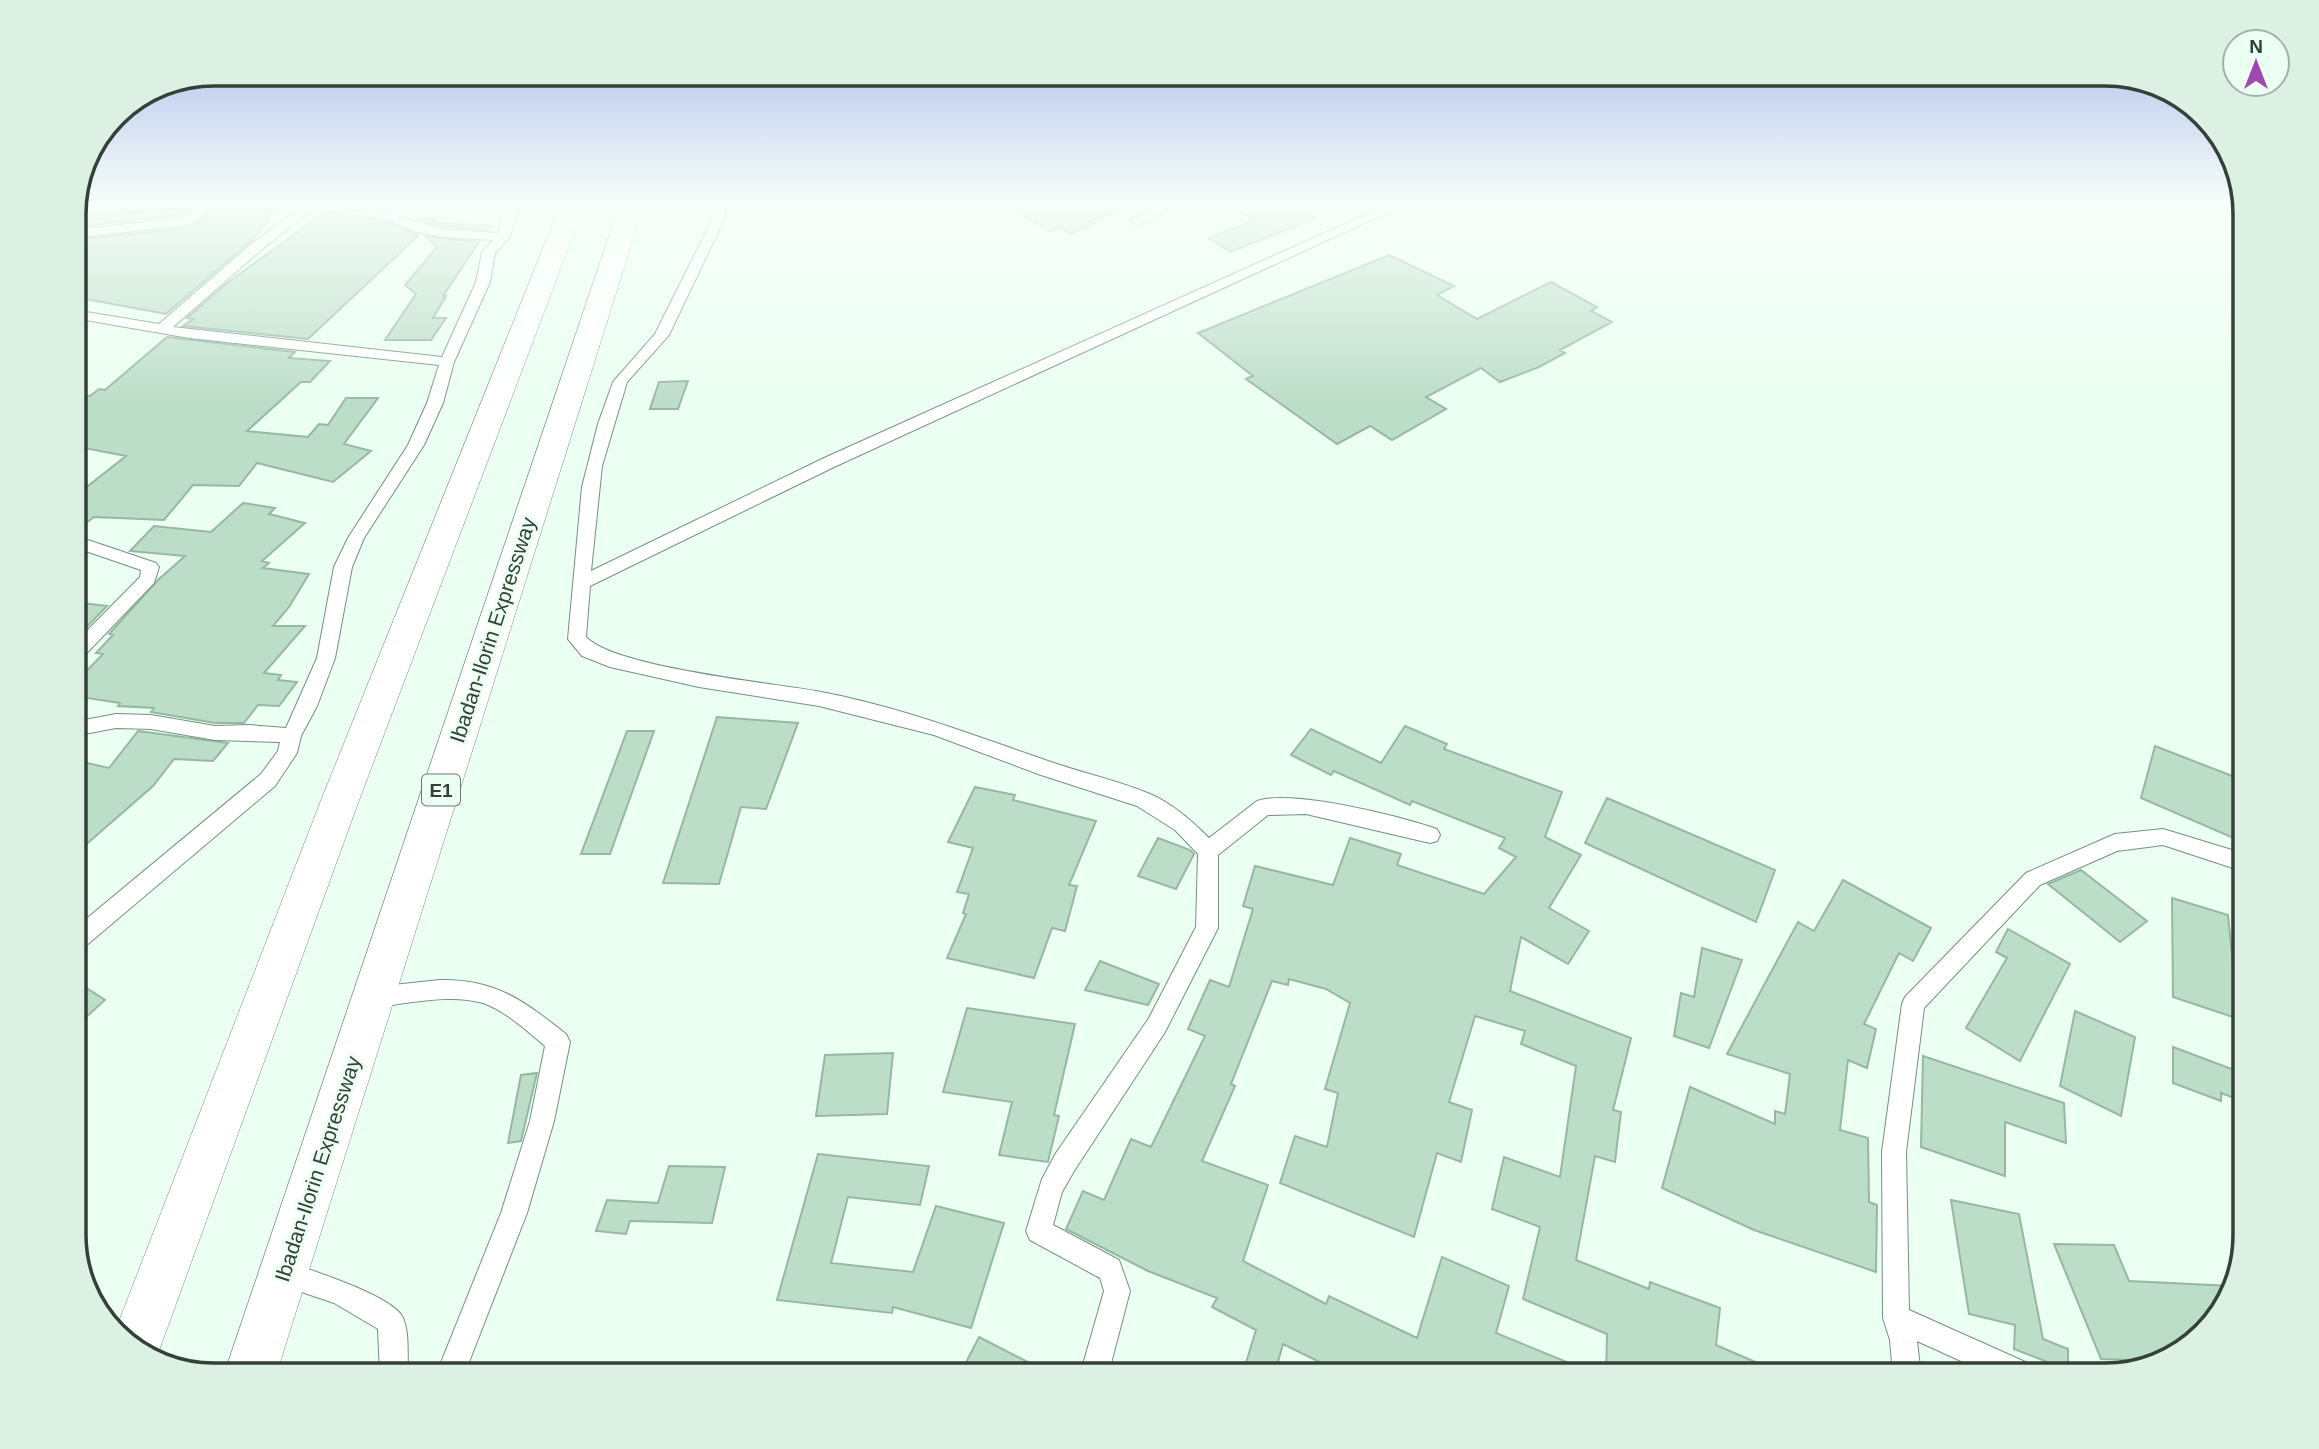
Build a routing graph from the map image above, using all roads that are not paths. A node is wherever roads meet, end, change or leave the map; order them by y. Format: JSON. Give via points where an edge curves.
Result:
{"nodes":[{"id":1,"x":227,"y":272,"type":"edge"},
{"id":2,"x":485,"y":272,"type":"edge"},
{"id":3,"x":547,"y":272,"type":"edge"},
{"id":4,"x":610,"y":272,"type":"edge"},
{"id":5,"x":693,"y":272,"type":"edge"},
{"id":6,"x":1251,"y":272,"type":"edge"},
{"id":7,"x":86,"y":316,"type":"edge"},
{"id":8,"x":162,"y":329,"type":"junction"},
{"id":9,"x":447,"y":362,"type":"junction"},
{"id":10,"x":86,"y":545,"type":"edge"},
{"id":11,"x":583,"y":582,"type":"junction"},
{"id":12,"x":86,"y":644,"type":"edge"},
{"id":13,"x":86,"y":727,"type":"edge"},
{"id":14,"x":291,"y":736,"type":"junction"},
{"id":15,"x":1430,"y":835,"type":"dead end"},
{"id":16,"x":1208,"y":851,"type":"junction"},
{"id":17,"x":2233,"y":859,"type":"edge"},
{"id":18,"x":86,"y":932,"type":"edge"},
{"id":19,"x":374,"y":997,"type":"junction"},
{"id":20,"x":284,"y":1274,"type":"junction"},
{"id":21,"x":1896,"y":1318,"type":"junction"},
{"id":22,"x":138,"y":1338,"type":"edge"},
{"id":23,"x":254,"y":1363,"type":"edge"},
{"id":24,"x":393,"y":1363,"type":"edge"},
{"id":25,"x":455,"y":1363,"type":"edge"},
{"id":26,"x":1098,"y":1363,"type":"edge"},
{"id":27,"x":1906,"y":1363,"type":"edge"},
{"id":28,"x":1993,"y":1363,"type":"edge"}],
"edges":[{"from":1,"to":8,"type":"street"},
{"from":2,"to":9,"type":"street"},
{"from":3,"to":22,"type":"highway","via":[[344,790]]},
{"from":4,"to":19,"type":"highway","name":"Ibadan-Ilorin Expressway","number":"E1"},
{"from":5,"to":11,"type":"street","via":[[662,335],[620,382],[594,462],[584,529]]},
{"from":6,"to":11,"type":"street","via":[[828,463]]},
{"from":7,"to":8,"type":"street"},
{"from":8,"to":9,"type":"street"},
{"from":9,"to":14,"type":"street","via":[[416,445],[343,567],[326,658]]},
{"from":10,"to":12,"type":"street","via":[[150,567],[148,579]]},
{"from":11,"to":16,"type":"street","via":[[577,639],[588,651],[687,677],[819,699],[937,727],[1144,800],[1182,824]]},
{"from":13,"to":14,"type":"street","via":[[127,721],[215,733]]},
{"from":14,"to":18,"type":"street","via":[[287,753],[268,780]]},
{"from":15,"to":16,"type":"street","via":[[1306,806],[1264,807]]},
{"from":16,"to":26,"type":"street","via":[[1207,928],[1157,1025],[1065,1162],[1051,1188],[1039,1231],[1110,1269],[1115,1280],[1117,1291]]},
{"from":17,"to":21,"type":"street","via":[[2162,837],[2115,843],[2033,879],[1913,1004],[1894,1152]]},
{"from":19,"to":20,"type":"highway","name":"Ibadan-Ilorin Expressway","number":"E1"},
{"from":19,"to":25,"type":"street","via":[[480,992],[515,1010],[558,1042],[542,1121],[514,1213]]},
{"from":20,"to":23,"type":"highway","name":"Ibadan-Ilorin Expressway","number":"E1"},
{"from":20,"to":24,"type":"street","via":[[340,1292],[391,1322]]},
{"from":21,"to":27,"type":"street"},
{"from":21,"to":28,"type":"street"}]}
